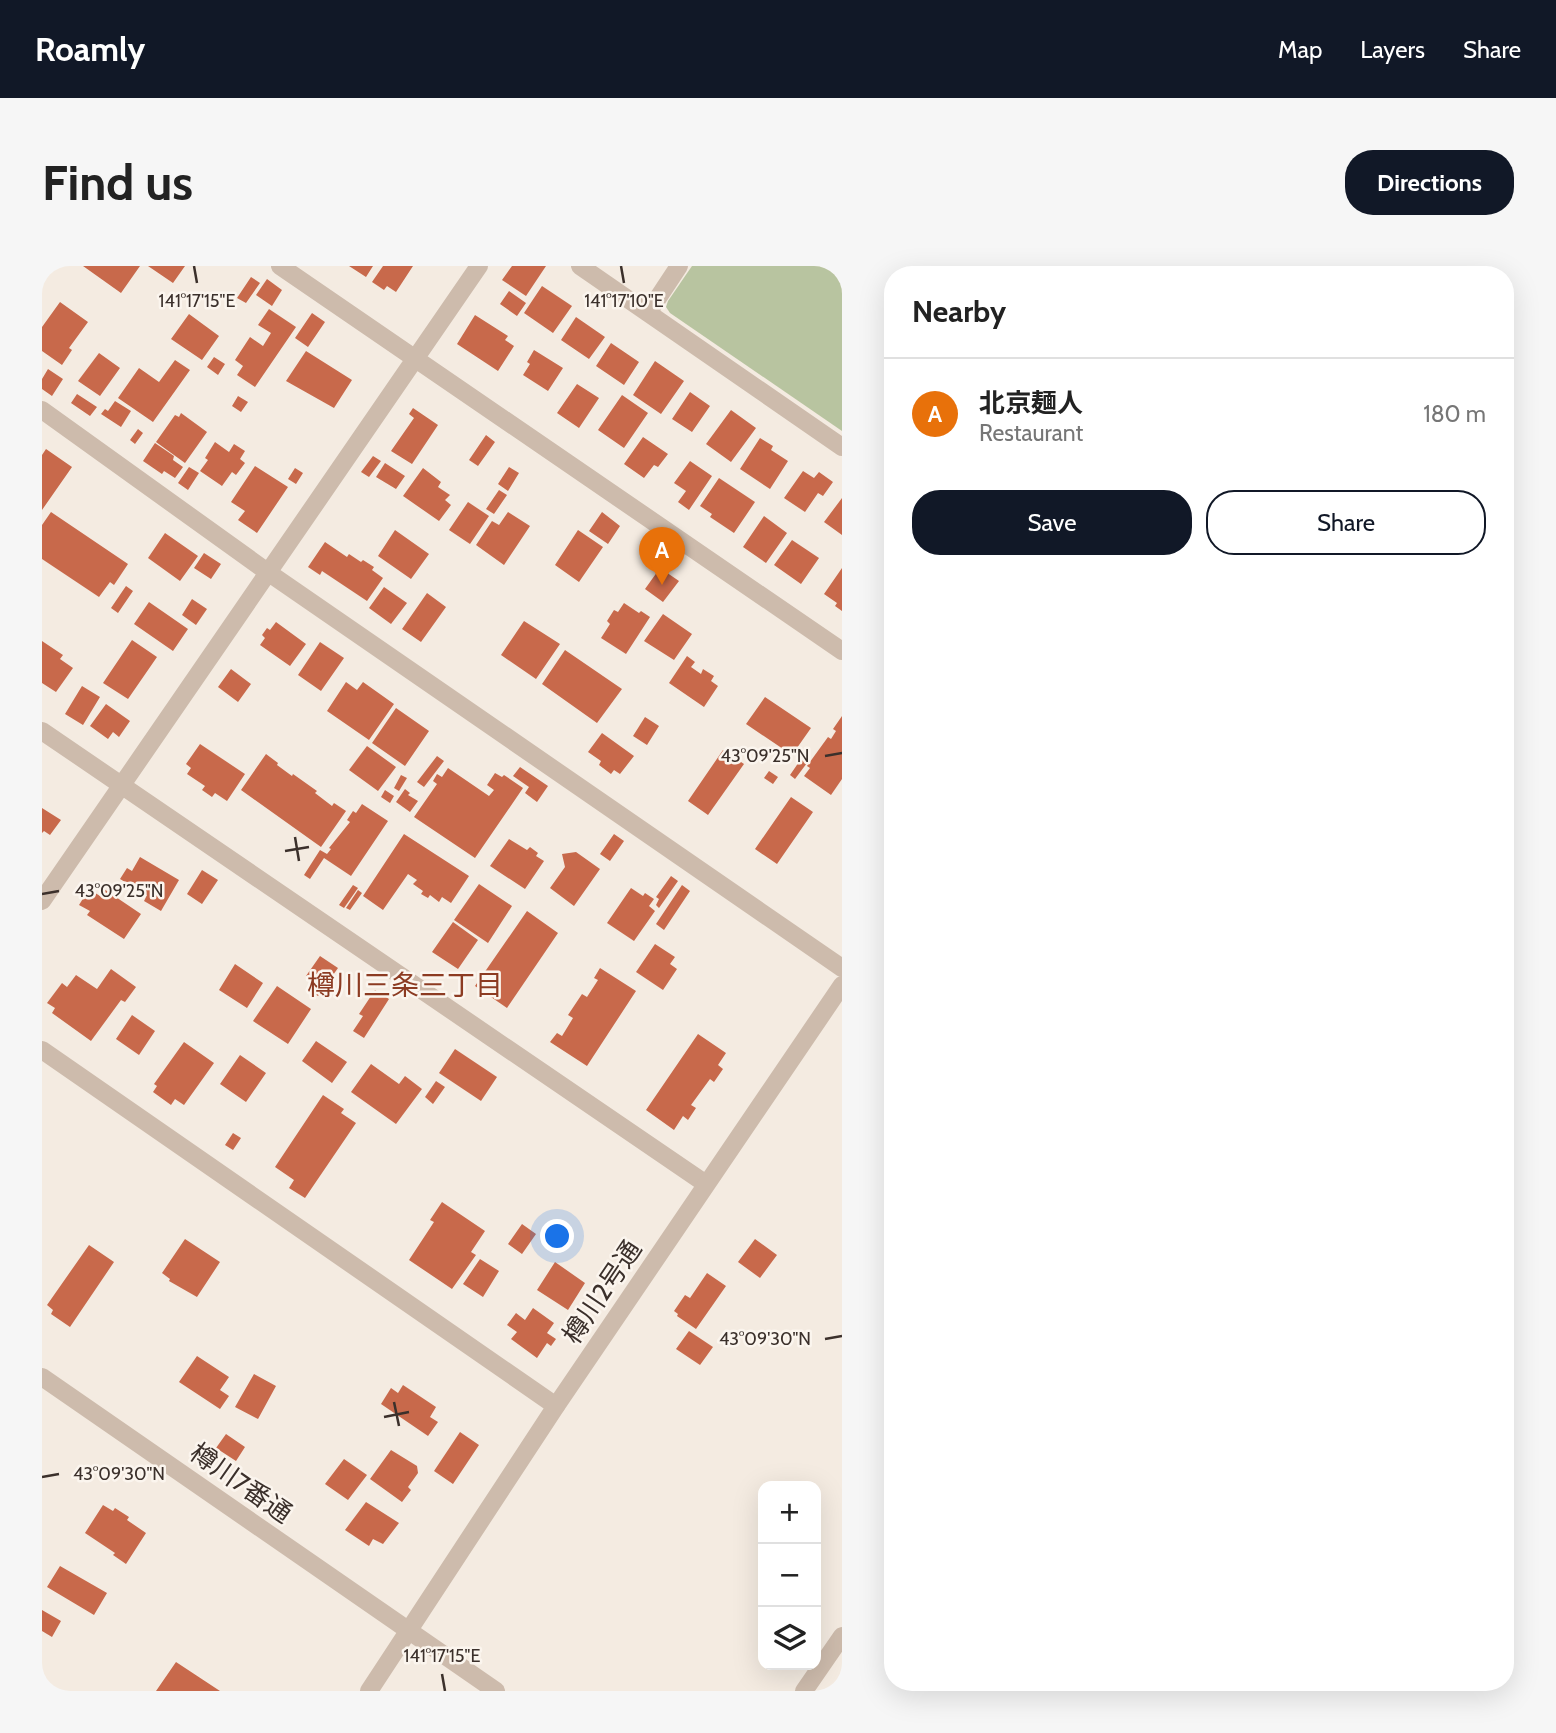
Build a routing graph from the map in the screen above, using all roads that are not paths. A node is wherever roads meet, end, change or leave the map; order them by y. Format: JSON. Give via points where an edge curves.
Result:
{"nodes":[{"id":1,"x":280,"y":266,"type":"edge"},
{"id":2,"x":479,"y":266,"type":"edge"},
{"id":3,"x":580,"y":266,"type":"edge"},
{"id":4,"x":679,"y":266,"type":"edge"},
{"id":5,"x":648,"y":313,"type":"junction"},
{"id":6,"x":416,"y":359,"type":"junction"},
{"id":7,"x":42,"y":410,"type":"edge"},
{"id":8,"x":842,"y":447,"type":"edge"},
{"id":9,"x":269,"y":573,"type":"junction"},
{"id":10,"x":842,"y":651,"type":"edge"},
{"id":11,"x":42,"y":731,"type":"edge"},
{"id":12,"x":122,"y":785,"type":"junction"},
{"id":13,"x":42,"y":901,"type":"edge"},
{"id":14,"x":842,"y":968,"type":"edge"},
{"id":15,"x":842,"y":985,"type":"edge"},
{"id":16,"x":42,"y":1050,"type":"edge"},
{"id":17,"x":706,"y":1184,"type":"junction"},
{"id":18,"x":42,"y":1377,"type":"edge"},
{"id":19,"x":556,"y":1406,"type":"junction"},
{"id":20,"x":410,"y":1632,"type":"junction"},
{"id":21,"x":842,"y":1636,"type":"edge"},
{"id":22,"x":369,"y":1691,"type":"edge"},
{"id":23,"x":496,"y":1691,"type":"edge"},
{"id":24,"x":804,"y":1691,"type":"edge"}],
"edges":[{"from":1,"to":6,"type":"street"},
{"from":2,"to":6,"type":"street"},
{"from":3,"to":5,"type":"street"},
{"from":4,"to":5,"type":"street"},
{"from":5,"to":8,"type":"street"},
{"from":6,"to":9,"type":"street"},
{"from":6,"to":10,"type":"street"},
{"from":7,"to":9,"type":"street"},
{"from":9,"to":12,"type":"street"},
{"from":9,"to":14,"type":"street"},
{"from":11,"to":12,"type":"street"},
{"from":12,"to":13,"type":"street"},
{"from":12,"to":17,"type":"street"},
{"from":15,"to":17,"type":"street","name":"樽川2号通"},
{"from":16,"to":19,"type":"street"},
{"from":17,"to":19,"type":"street","name":"樽川2号通"},
{"from":18,"to":20,"type":"street","name":"樽川7番通"},
{"from":19,"to":20,"type":"street","name":"樽川2号通"},
{"from":20,"to":22,"type":"street","name":"樽川2号通"},
{"from":20,"to":23,"type":"street","name":"樽川7番通"},
{"from":21,"to":24,"type":"street"}]}
